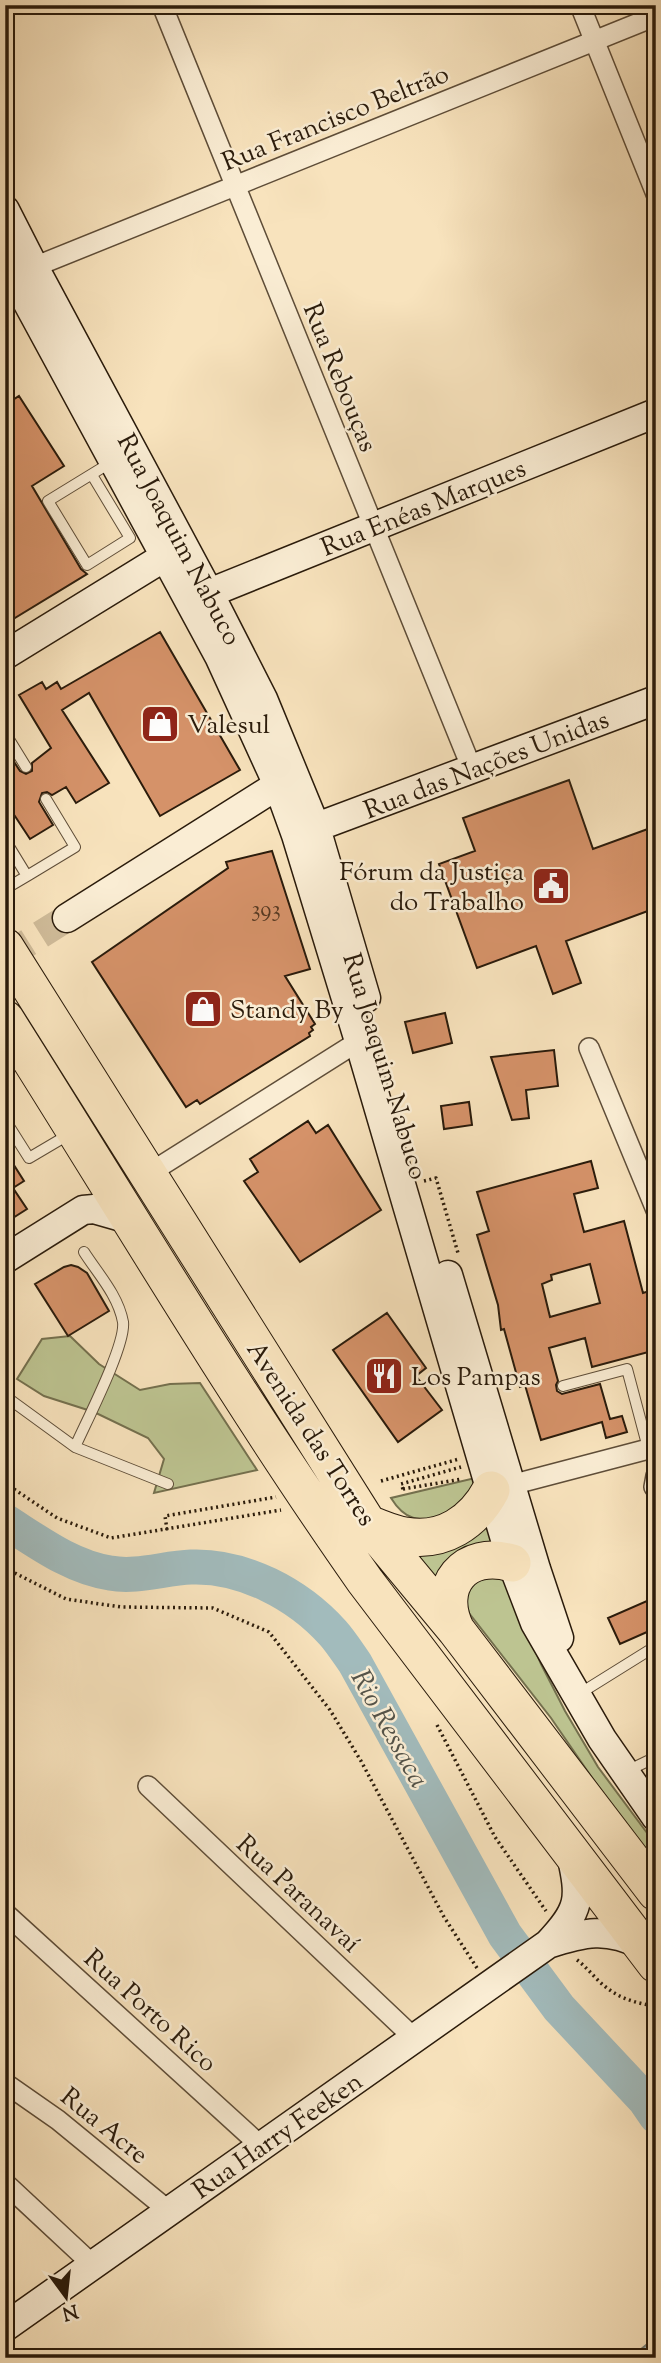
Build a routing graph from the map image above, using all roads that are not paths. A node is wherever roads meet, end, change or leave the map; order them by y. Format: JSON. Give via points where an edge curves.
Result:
{"nodes":[{"id":1,"x":162,"y":5,"type":"edge"},
{"id":2,"x":580,"y":5,"type":"edge"},
{"id":3,"x":656,"y":16,"type":"edge"},
{"id":4,"x":594,"y":41,"type":"junction"},
{"id":5,"x":235,"y":186,"type":"junction"},
{"id":6,"x":656,"y":194,"type":"edge"},
{"id":7,"x":5,"y":210,"type":"edge"},
{"id":8,"x":5,"y":261,"type":"edge"},
{"id":9,"x":34,"y":267,"type":"junction"},
{"id":10,"x":13,"y":297,"type":"edge"},
{"id":11,"x":656,"y":413,"type":"edge"},
{"id":12,"x":102,"y":468,"type":"junction"},
{"id":13,"x":374,"y":527,"type":"junction"},
{"id":14,"x":166,"y":556,"type":"junction"},
{"id":15,"x":200,"y":597,"type":"junction"},
{"id":16,"x":5,"y":655,"type":"edge"},
{"id":17,"x":656,"y":700,"type":"edge"},
{"id":18,"x":7,"y":740,"type":"edge"},
{"id":19,"x":26,"y":767,"type":"dead end"},
{"id":20,"x":472,"y":769,"type":"junction"},
{"id":21,"x":278,"y":785,"type":"junction"},
{"id":22,"x":46,"y":799,"type":"dead end"},
{"id":23,"x":306,"y":832,"type":"junction"},
{"id":24,"x":5,"y":840,"type":"edge"},
{"id":25,"x":27,"y":876,"type":"junction"},
{"id":26,"x":5,"y":889,"type":"edge"},
{"id":27,"x":67,"y":918,"type":"tunnel mouth"},
{"id":28,"x":5,"y":947,"type":"edge"},
{"id":29,"x":5,"y":1019,"type":"edge"},
{"id":30,"x":359,"y":1041,"type":"junction"},
{"id":31,"x":589,"y":1048,"type":"dead end"},
{"id":32,"x":5,"y":1119,"type":"edge"},
{"id":33,"x":75,"y":1130,"type":"junction"},
{"id":34,"x":648,"y":1169,"type":"edge"},
{"id":35,"x":148,"y":1174,"type":"junction"},
{"id":36,"x":656,"y":1210,"type":"edge"},
{"id":37,"x":129,"y":1219,"type":"junction"},
{"id":38,"x":83,"y":1252,"type":"dead end"},
{"id":39,"x":5,"y":1259,"type":"edge"},
{"id":40,"x":563,"y":1386,"type":"dead end"},
{"id":41,"x":5,"y":1396,"type":"edge"},
{"id":42,"x":75,"y":1447,"type":"junction"},
{"id":43,"x":652,"y":1448,"type":"edge"},
{"id":44,"x":168,"y":1484,"type":"dead end"},
{"id":45,"x":492,"y":1484,"type":"junction"},
{"id":46,"x":368,"y":1524,"type":"junction"},
{"id":47,"x":522,"y":1560,"type":"junction"},
{"id":48,"x":456,"y":1630,"type":"junction"},
{"id":49,"x":656,"y":1646,"type":"edge"},
{"id":50,"x":574,"y":1690,"type":"junction"},
{"id":51,"x":656,"y":1757,"type":"edge"},
{"id":52,"x":624,"y":1773,"type":"junction"},
{"id":53,"x":148,"y":1786,"type":"dead end"},
{"id":54,"x":656,"y":1817,"type":"edge"},
{"id":55,"x":571,"y":1854,"type":"junction"},
{"id":56,"x":656,"y":1892,"type":"edge"},
{"id":57,"x":7,"y":1917,"type":"edge"},
{"id":58,"x":553,"y":1942,"type":"junction"},
{"id":59,"x":649,"y":1955,"type":"edge"},
{"id":60,"x":414,"y":2038,"type":"junction"},
{"id":61,"x":5,"y":2083,"type":"edge"},
{"id":62,"x":261,"y":2146,"type":"junction"},
{"id":63,"x":5,"y":2183,"type":"edge"},
{"id":64,"x":169,"y":2211,"type":"junction"},
{"id":65,"x":93,"y":2265,"type":"junction"},
{"id":66,"x":5,"y":2326,"type":"edge"}],
"edges":[{"from":1,"to":5,"type":"street","name":"Rua Rebouças"},
{"from":2,"to":4,"type":"street"},
{"from":3,"to":4,"type":"street","name":"Rua Francisco Beltrão"},
{"from":4,"to":5,"type":"street","name":"Rua Francisco Beltrão"},
{"from":4,"to":6,"type":"street"},
{"from":5,"to":9,"type":"street","name":"Rua Francisco Beltrão"},
{"from":5,"to":13,"type":"street","name":"Rua Rebouças"},
{"from":7,"to":9,"type":"main road","name":"Rua Joaquim Nabuco"},
{"from":8,"to":10,"type":"main road","name":"Rua Joaquim Nabuco"},
{"from":9,"to":15,"type":"main road","name":"Rua Joaquim Nabuco"},
{"from":10,"to":12,"type":"main road","name":"Rua Joaquim Nabuco"},
{"from":11,"to":13,"type":"main road","name":"Rua Enéas Marques"},
{"from":12,"to":12,"type":"lane","via":[[48,501],[87,565],[130,538]]},
{"from":12,"to":14,"type":"main road","name":"Rua Joaquim Nabuco"},
{"from":13,"to":15,"type":"main road","name":"Rua Enéas Marques"},
{"from":13,"to":20,"type":"street","name":"Rua Rebouças"},
{"from":14,"to":15,"type":"main road","name":"Rua Joaquim Nabuco"},
{"from":14,"to":16,"type":"main road"},
{"from":15,"to":21,"type":"main road","name":"Rua Joaquim Nabuco"},
{"from":15,"to":23,"type":"main road","name":"Rua Joaquim Nabuco","via":[[263,699]]},
{"from":17,"to":20,"type":"main road","name":"Rua das Nações Unidas"},
{"from":18,"to":19,"type":"lane"},
{"from":20,"to":23,"type":"main road","name":"Rua das Nações Unidas"},
{"from":21,"to":23,"type":"main road","name":"Rua Joaquim Nabuco"},
{"from":21,"to":27,"type":"main road"},
{"from":22,"to":25,"type":"lane","via":[[75,847]]},
{"from":23,"to":30,"type":"main road","name":"Rua Joaquim Nabuco"},
{"from":23,"to":45,"type":"main road","name":"Rua Joaquim Nabuco"},
{"from":24,"to":25,"type":"lane"},
{"from":25,"to":26,"type":"lane"},
{"from":28,"to":35,"type":"highway","name":"Avenida das Torres"},
{"from":29,"to":33,"type":"highway","name":"Avenida das Torres"},
{"from":30,"to":35,"type":"street"},
{"from":30,"to":45,"type":"main road","name":"Rua Joaquim Nabuco"},
{"from":31,"to":34,"type":"street"},
{"from":32,"to":33,"type":"lane","via":[[29,1158]]},
{"from":33,"to":37,"type":"highway","name":"Avenida das Torres"},
{"from":34,"to":36,"type":"street"},
{"from":35,"to":46,"type":"highway","name":"Avenida das Torres"},
{"from":37,"to":39,"type":"main road","via":[[83,1210]]},
{"from":37,"to":55,"type":"highway","name":"Avenida das Torres","via":[[322,1520]]},
{"from":38,"to":42,"type":"lane","via":[[115,1298],[123,1324],[121,1344]]},
{"from":40,"to":43,"type":"lane","via":[[627,1369]]},
{"from":41,"to":42,"type":"lane"},
{"from":42,"to":44,"type":"lane"},
{"from":43,"to":45,"type":"street"},
{"from":45,"to":46,"type":"highway","via":[[471,1518],[440,1535],[404,1536]]},
{"from":45,"to":47,"type":"main road","name":"Rua Joaquim Nabuco"},
{"from":46,"to":48,"type":"highway","name":"Avenida das Torres"},
{"from":47,"to":48,"type":"highway","via":[[483,1559],[457,1574],[447,1601]]},
{"from":47,"to":50,"type":"main road","name":"Rua Joaquim Nabuco","via":[[535,1623]]},
{"from":48,"to":56,"type":"highway","name":"Avenida das Torres"},
{"from":49,"to":50,"type":"lane"},
{"from":50,"to":52,"type":"main road","name":"Rua Joaquim Nabuco"},
{"from":51,"to":52,"type":"lane"},
{"from":52,"to":54,"type":"main road","name":"Rua Joaquim Nabuco"},
{"from":53,"to":60,"type":"street","name":"Rua Paranavaí"},
{"from":55,"to":58,"type":"main road","name":"Rua Harry Feeken","via":[[578,1894]]},
{"from":55,"to":59,"type":"highway","name":"Avenida das Torres"},
{"from":57,"to":62,"type":"street","name":"Rua Porto Rico"},
{"from":58,"to":59,"type":"main road","name":"Rua Harry Feeken","via":[[597,1933],[619,1936]]},
{"from":58,"to":60,"type":"main road","name":"Rua Harry Feeken","via":[[492,1973]]},
{"from":60,"to":62,"type":"main road","name":"Rua Harry Feeken"},
{"from":61,"to":64,"type":"street","name":"Rua Acre"},
{"from":62,"to":64,"type":"main road","name":"Rua Harry Feeken"},
{"from":63,"to":65,"type":"street"},
{"from":64,"to":65,"type":"main road","name":"Rua Harry Feeken"},
{"from":65,"to":66,"type":"main road","name":"Rua Harry Feeken"}]}
